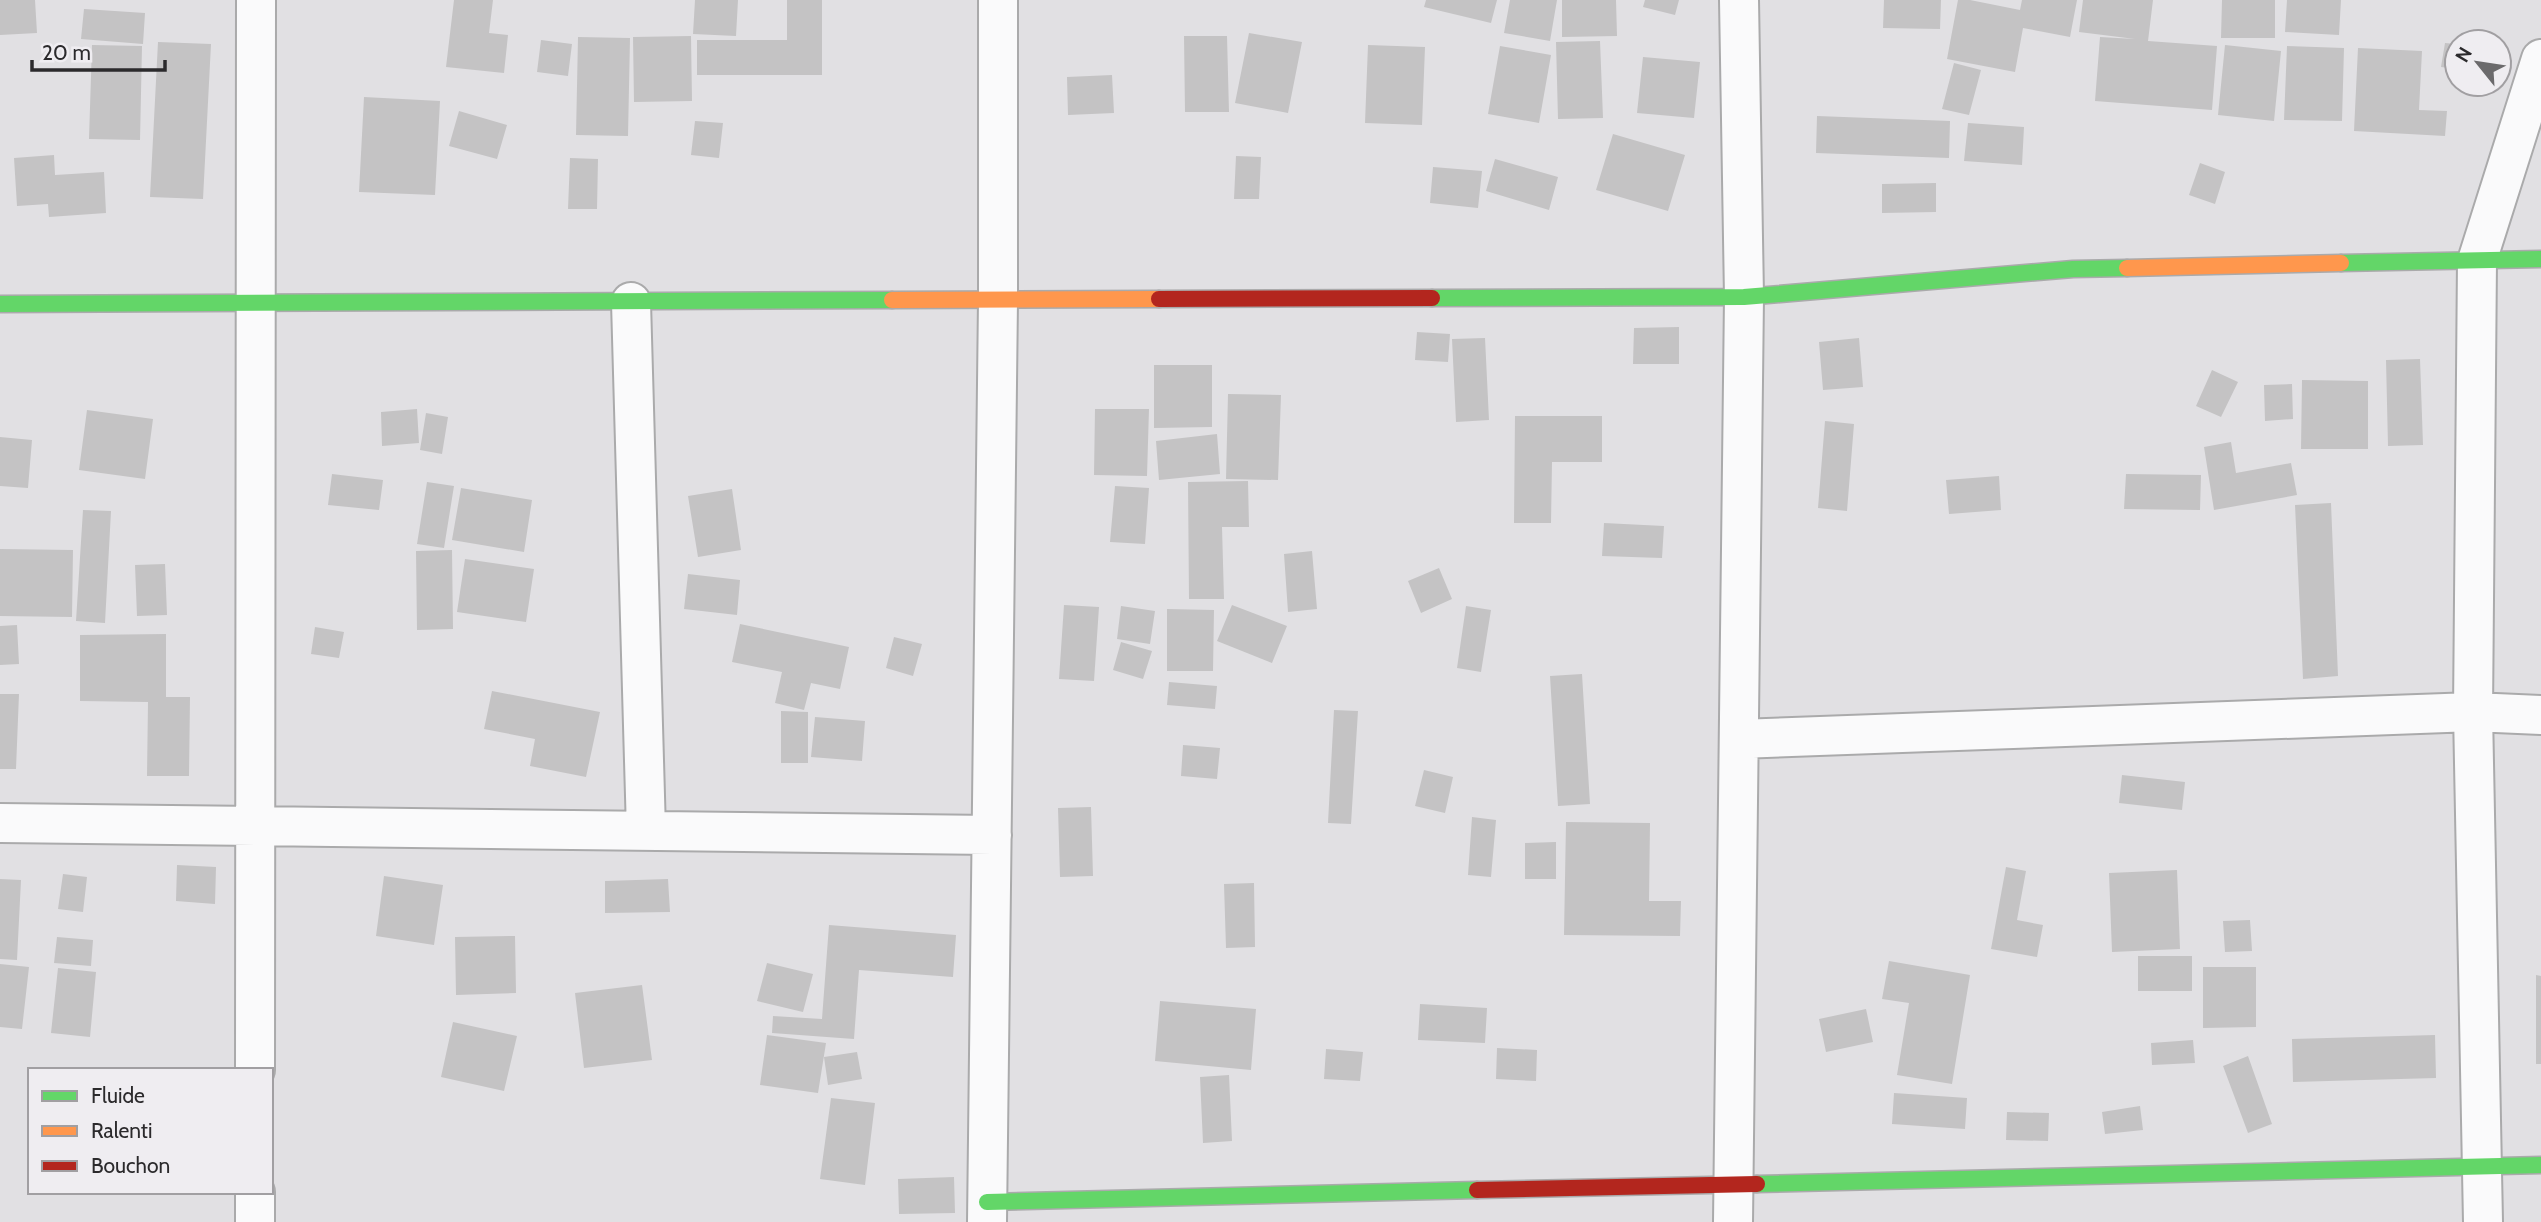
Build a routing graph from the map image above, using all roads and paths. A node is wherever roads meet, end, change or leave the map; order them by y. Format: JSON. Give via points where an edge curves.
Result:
{"nodes":[{"id":1,"x":256,"y":0,"type":"edge"},
{"id":2,"x":998,"y":0,"type":"edge"},
{"id":3,"x":1739,"y":0,"type":"edge"},
{"id":4,"x":2541,"y":59,"type":"edge"},
{"id":5,"x":2541,"y":259,"type":"edge"},
{"id":6,"x":2477,"y":261,"type":"junction"},
{"id":7,"x":1744,"y":298,"type":"junction"},
{"id":8,"x":998,"y":300,"type":"junction"},
{"id":9,"x":631,"y":302,"type":"junction"},
{"id":10,"x":256,"y":303,"type":"junction"},
{"id":11,"x":0,"y":304,"type":"edge"},
{"id":12,"x":2473,"y":712,"type":"junction"},
{"id":13,"x":2541,"y":715,"type":"edge"},
{"id":14,"x":1739,"y":739,"type":"junction"},
{"id":15,"x":0,"y":823,"type":"edge"},
{"id":16,"x":255,"y":826,"type":"junction"},
{"id":17,"x":646,"y":831,"type":"junction"},
{"id":18,"x":992,"y":835,"type":"junction"},
{"id":19,"x":255,"y":1068,"type":"edge"},
{"id":20,"x":2541,"y":1165,"type":"edge"},
{"id":21,"x":2483,"y":1167,"type":"junction"},
{"id":22,"x":1734,"y":1185,"type":"junction"},
{"id":23,"x":255,"y":1194,"type":"edge"},
{"id":24,"x":987,"y":1212,"type":"edge"},
{"id":25,"x":255,"y":1222,"type":"edge"},
{"id":26,"x":1733,"y":1222,"type":"edge"},
{"id":27,"x":2483,"y":1222,"type":"edge"}],
"edges":[{"from":1,"to":10,"type":"street"},
{"from":2,"to":8,"type":"street"},
{"from":3,"to":7,"type":"street"},
{"from":4,"to":6,"type":"street"},
{"from":5,"to":6,"type":"street"},
{"from":6,"to":7,"type":"street","via":[[2073,269]]},
{"from":6,"to":12,"type":"street"},
{"from":7,"to":8,"type":"street"},
{"from":7,"to":14,"type":"street"},
{"from":8,"to":9,"type":"street"},
{"from":8,"to":18,"type":"street"},
{"from":9,"to":10,"type":"street"},
{"from":9,"to":17,"type":"street"},
{"from":10,"to":11,"type":"street"},
{"from":10,"to":16,"type":"street"},
{"from":12,"to":13,"type":"street"},
{"from":12,"to":14,"type":"street"},
{"from":12,"to":21,"type":"street"},
{"from":14,"to":22,"type":"street"},
{"from":15,"to":16,"type":"street"},
{"from":16,"to":17,"type":"street"},
{"from":16,"to":19,"type":"street"},
{"from":17,"to":18,"type":"street"},
{"from":18,"to":24,"type":"street"},
{"from":20,"to":21,"type":"street"},
{"from":21,"to":22,"type":"street"},
{"from":21,"to":27,"type":"street"},
{"from":22,"to":24,"type":"street"},
{"from":22,"to":26,"type":"street"},
{"from":23,"to":25,"type":"street"}]}
